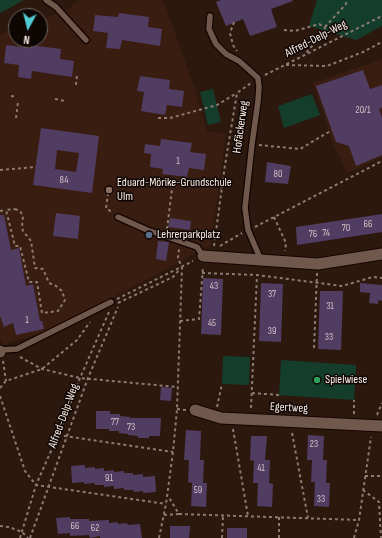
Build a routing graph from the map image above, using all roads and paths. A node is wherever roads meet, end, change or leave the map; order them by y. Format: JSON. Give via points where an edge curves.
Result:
{"nodes":[{"id":1,"x":46,"y":0,"type":"edge"},
{"id":2,"x":348,"y":0,"type":"edge"},
{"id":3,"x":210,"y":16,"type":"dead end"},
{"id":4,"x":382,"y":16,"type":"edge"},
{"id":5,"x":234,"y":22,"type":"dead end"},
{"id":6,"x":325,"y":27,"type":"junction"},
{"id":7,"x":284,"y":30,"type":"dead end"},
{"id":8,"x":86,"y":40,"type":"dead end"},
{"id":9,"x":382,"y":42,"type":"edge"},
{"id":10,"x":303,"y":56,"type":"junction"},
{"id":11,"x":239,"y":61,"type":"junction"},
{"id":12,"x":285,"y":65,"type":"junction"},
{"id":13,"x":77,"y":76,"type":"dead end"},
{"id":14,"x":258,"y":78,"type":"junction"},
{"id":15,"x":76,"y":85,"type":"dead end"},
{"id":16,"x":237,"y":94,"type":"junction"},
{"id":17,"x":11,"y":96,"type":"dead end"},
{"id":18,"x":16,"y":97,"type":"dead end"},
{"id":19,"x":55,"y":99,"type":"dead end"},
{"id":20,"x":65,"y":101,"type":"dead end"},
{"id":21,"x":18,"y":102,"type":"dead end"},
{"id":22,"x":16,"y":118,"type":"dead end"},
{"id":23,"x":158,"y":118,"type":"dead end"},
{"id":24,"x":332,"y":130,"type":"dead end"},
{"id":25,"x":252,"y":144,"type":"junction"},
{"id":26,"x":382,"y":161,"type":"edge"},
{"id":27,"x":36,"y":167,"type":"dead end"},
{"id":28,"x":0,"y":170,"type":"edge"},
{"id":29,"x":109,"y":187,"type":"dead end"},
{"id":30,"x":223,"y":187,"type":"junction"},
{"id":31,"x":6,"y":210,"type":"junction"},
{"id":32,"x":0,"y":212,"type":"edge"},
{"id":33,"x":118,"y":217,"type":"joint"},
{"id":34,"x":274,"y":217,"type":"junction"},
{"id":35,"x":248,"y":230,"type":"junction"},
{"id":36,"x":166,"y":236,"type":"junction"},
{"id":37,"x":179,"y":240,"type":"junction"},
{"id":38,"x":382,"y":254,"type":"edge"},
{"id":39,"x":203,"y":256,"type":"junction"},
{"id":40,"x":261,"y":260,"type":"junction"},
{"id":41,"x":284,"y":262,"type":"junction"},
{"id":42,"x":182,"y":268,"type":"junction"},
{"id":43,"x":257,"y":275,"type":"junction"},
{"id":44,"x":382,"y":278,"type":"edge"},
{"id":45,"x":316,"y":283,"type":"junction"},
{"id":46,"x":111,"y":305,"type":"junction"},
{"id":47,"x":104,"y":312,"type":"dead end"},
{"id":48,"x":91,"y":320,"type":"dead end"},
{"id":49,"x":180,"y":321,"type":"junction"},
{"id":50,"x":314,"y":348,"type":"dead end"},
{"id":51,"x":17,"y":349,"type":"junction"},
{"id":52,"x":0,"y":351,"type":"edge"},
{"id":53,"x":42,"y":369,"type":"junction"},
{"id":54,"x":80,"y":378,"type":"junction"},
{"id":55,"x":88,"y":378,"type":"junction"},
{"id":56,"x":6,"y":382,"type":"junction"},
{"id":57,"x":222,"y":384,"type":"dead end"},
{"id":58,"x":178,"y":387,"type":"junction"},
{"id":59,"x":0,"y":388,"type":"edge"},
{"id":60,"x":251,"y":394,"type":"junction"},
{"id":61,"x":279,"y":395,"type":"dead end"},
{"id":62,"x":0,"y":396,"type":"edge"},
{"id":63,"x":354,"y":400,"type":"dead end"},
{"id":64,"x":195,"y":410,"type":"dead end"},
{"id":65,"x":215,"y":416,"type":"junction"},
{"id":66,"x":232,"y":418,"type":"junction"},
{"id":67,"x":250,"y":419,"type":"junction"},
{"id":68,"x":290,"y":422,"type":"junction"},
{"id":69,"x":354,"y":425,"type":"junction"},
{"id":70,"x":377,"y":426,"type":"edge"},
{"id":71,"x":58,"y":435,"type":"junction"},
{"id":72,"x":67,"y":436,"type":"junction"},
{"id":73,"x":173,"y":452,"type":"junction"},
{"id":74,"x":365,"y":476,"type":"junction"},
{"id":75,"x":382,"y":476,"type":"edge"},
{"id":76,"x":36,"y":485,"type":"junction"},
{"id":77,"x":48,"y":488,"type":"junction"},
{"id":78,"x":363,"y":490,"type":"junction"},
{"id":79,"x":167,"y":495,"type":"junction"},
{"id":80,"x":166,"y":504,"type":"junction"},
{"id":81,"x":179,"y":514,"type":"junction"},
{"id":82,"x":164,"y":515,"type":"junction"},
{"id":83,"x":223,"y":516,"type":"junction"},
{"id":84,"x":248,"y":516,"type":"junction"},
{"id":85,"x":279,"y":517,"type":"junction"},
{"id":86,"x":308,"y":518,"type":"junction"},
{"id":87,"x":359,"y":520,"type":"junction"},
{"id":88,"x":0,"y":526,"type":"edge"},
{"id":89,"x":22,"y":532,"type":"junction"},
{"id":90,"x":20,"y":538,"type":"edge"},
{"id":91,"x":29,"y":538,"type":"edge"},
{"id":92,"x":159,"y":538,"type":"edge"},
{"id":93,"x":222,"y":538,"type":"edge"},
{"id":94,"x":278,"y":538,"type":"edge"},
{"id":95,"x":354,"y":538,"type":"edge"},
{"id":96,"x":380,"y":538,"type":"edge"}],
"edges":[{"from":1,"to":8,"type":"lane","via":[[56,7]]},
{"from":2,"to":6,"type":"path"},
{"from":3,"to":11,"type":"lane","via":[[209,29],[216,44],[226,54]]},
{"from":4,"to":10,"type":"path","name":"Alfred-Delp-Weg"},
{"from":5,"to":11,"type":"path","via":[[230,33],[240,55]]},
{"from":6,"to":7,"type":"path","via":[[319,24],[294,31]]},
{"from":6,"to":10,"type":"path","via":[[324,33]]},
{"from":9,"to":12,"type":"path","via":[[327,66]]},
{"from":10,"to":12,"type":"path","name":"Alfred-Delp-Weg"},
{"from":11,"to":14,"type":"lane"},
{"from":12,"to":14,"type":"path","name":"Alfred-Delp-Weg"},
{"from":13,"to":15,"type":"path"},
{"from":14,"to":16,"type":"path","name":"Alfred-Delp-Weg"},
{"from":14,"to":25,"type":"lane","name":"Hofäckerweg","via":[[258,101]]},
{"from":16,"to":23,"type":"path","name":"Alfred-Delp-Weg","via":[[217,105],[170,118]]},
{"from":16,"to":30,"type":"path"},
{"from":17,"to":18,"type":"path"},
{"from":19,"to":20,"type":"path"},
{"from":21,"to":22,"type":"path"},
{"from":24,"to":25,"type":"path","via":[[300,149]]},
{"from":25,"to":35,"type":"lane","name":"Hofäckerweg","via":[[245,208]]},
{"from":26,"to":34,"type":"path"},
{"from":27,"to":28,"type":"path"},
{"from":29,"to":33,"type":"path","via":[[106,208]]},
{"from":30,"to":35,"type":"path","via":[[213,249]]},
{"from":30,"to":36,"type":"path","via":[[173,181]]},
{"from":31,"to":31,"type":"path","via":[[20,211],[23,216],[23,231],[31,241],[35,268],[43,269],[49,283],[62,291],[65,300],[58,311],[42,313],[37,282],[29,282],[20,246],[15,246]]},
{"from":31,"to":32,"type":"path"},
{"from":33,"to":36,"type":"lane"},
{"from":34,"to":35,"type":"path"},
{"from":34,"to":41,"type":"path","via":[[286,243]]},
{"from":35,"to":40,"type":"lane","name":"Hofäckerweg"},
{"from":36,"to":37,"type":"lane"},
{"from":37,"to":39,"type":"lane","via":[[197,247]]},
{"from":37,"to":42,"type":"path","via":[[178,258]]},
{"from":38,"to":41,"type":"street","via":[[318,264]]},
{"from":39,"to":40,"type":"street"},
{"from":39,"to":42,"type":"path"},
{"from":40,"to":41,"type":"street"},
{"from":42,"to":46,"type":"path"},
{"from":42,"to":49,"type":"path"},
{"from":42,"to":55,"type":"path","name":"Alfred-Delp-Weg","via":[[173,277],[120,303]]},
{"from":43,"to":45,"type":"path"},
{"from":43,"to":49,"type":"path","via":[[202,273],[199,319]]},
{"from":43,"to":60,"type":"path"},
{"from":44,"to":45,"type":"path","via":[[373,277],[342,286]]},
{"from":45,"to":50,"type":"path"},
{"from":46,"to":47,"type":"path"},
{"from":46,"to":51,"type":"lane"},
{"from":46,"to":54,"type":"path"},
{"from":48,"to":53,"type":"path","via":[[77,340]]},
{"from":49,"to":58,"type":"path"},
{"from":51,"to":52,"type":"lane"},
{"from":51,"to":53,"type":"path","via":[[19,356]]},
{"from":52,"to":56,"type":"path"},
{"from":53,"to":54,"type":"path"},
{"from":53,"to":56,"type":"path"},
{"from":54,"to":55,"type":"path"},
{"from":54,"to":71,"type":"path"},
{"from":55,"to":58,"type":"path"},
{"from":55,"to":72,"type":"path","name":"Alfred-Delp-Weg"},
{"from":56,"to":59,"type":"path"},
{"from":57,"to":65,"type":"path"},
{"from":58,"to":73,"type":"path"},
{"from":60,"to":61,"type":"path"},
{"from":60,"to":67,"type":"path"},
{"from":62,"to":76,"type":"path","via":[[25,471]]},
{"from":63,"to":69,"type":"path"},
{"from":64,"to":65,"type":"street","name":"Egertweg"},
{"from":65,"to":66,"type":"street","name":"Egertweg"},
{"from":66,"to":67,"type":"street","name":"Egertweg"},
{"from":66,"to":84,"type":"path"},
{"from":67,"to":68,"type":"street","name":"Egertweg"},
{"from":68,"to":69,"type":"street","name":"Egertweg"},
{"from":68,"to":86,"type":"path"},
{"from":69,"to":70,"type":"street","name":"Egertweg"},
{"from":70,"to":74,"type":"path"},
{"from":71,"to":72,"type":"path"},
{"from":71,"to":76,"type":"path"},
{"from":72,"to":73,"type":"path"},
{"from":72,"to":77,"type":"path","name":"Alfred-Delp-Weg"},
{"from":73,"to":79,"type":"path"},
{"from":74,"to":75,"type":"path"},
{"from":74,"to":78,"type":"path"},
{"from":76,"to":77,"type":"path"},
{"from":76,"to":89,"type":"path"},
{"from":77,"to":80,"type":"path"},
{"from":77,"to":91,"type":"path","name":"Alfred-Delp-Weg"},
{"from":78,"to":87,"type":"path"},
{"from":78,"to":96,"type":"path","via":[[379,502]]},
{"from":79,"to":80,"type":"path"},
{"from":79,"to":81,"type":"path"},
{"from":80,"to":82,"type":"path"},
{"from":81,"to":82,"type":"path"},
{"from":81,"to":83,"type":"path"},
{"from":82,"to":92,"type":"path"},
{"from":83,"to":84,"type":"path"},
{"from":83,"to":93,"type":"path"},
{"from":84,"to":85,"type":"path"},
{"from":85,"to":86,"type":"path"},
{"from":85,"to":94,"type":"path"},
{"from":86,"to":87,"type":"path"},
{"from":87,"to":95,"type":"path"},
{"from":88,"to":89,"type":"path"},
{"from":89,"to":90,"type":"path"},
{"from":89,"to":91,"type":"path"}]}
